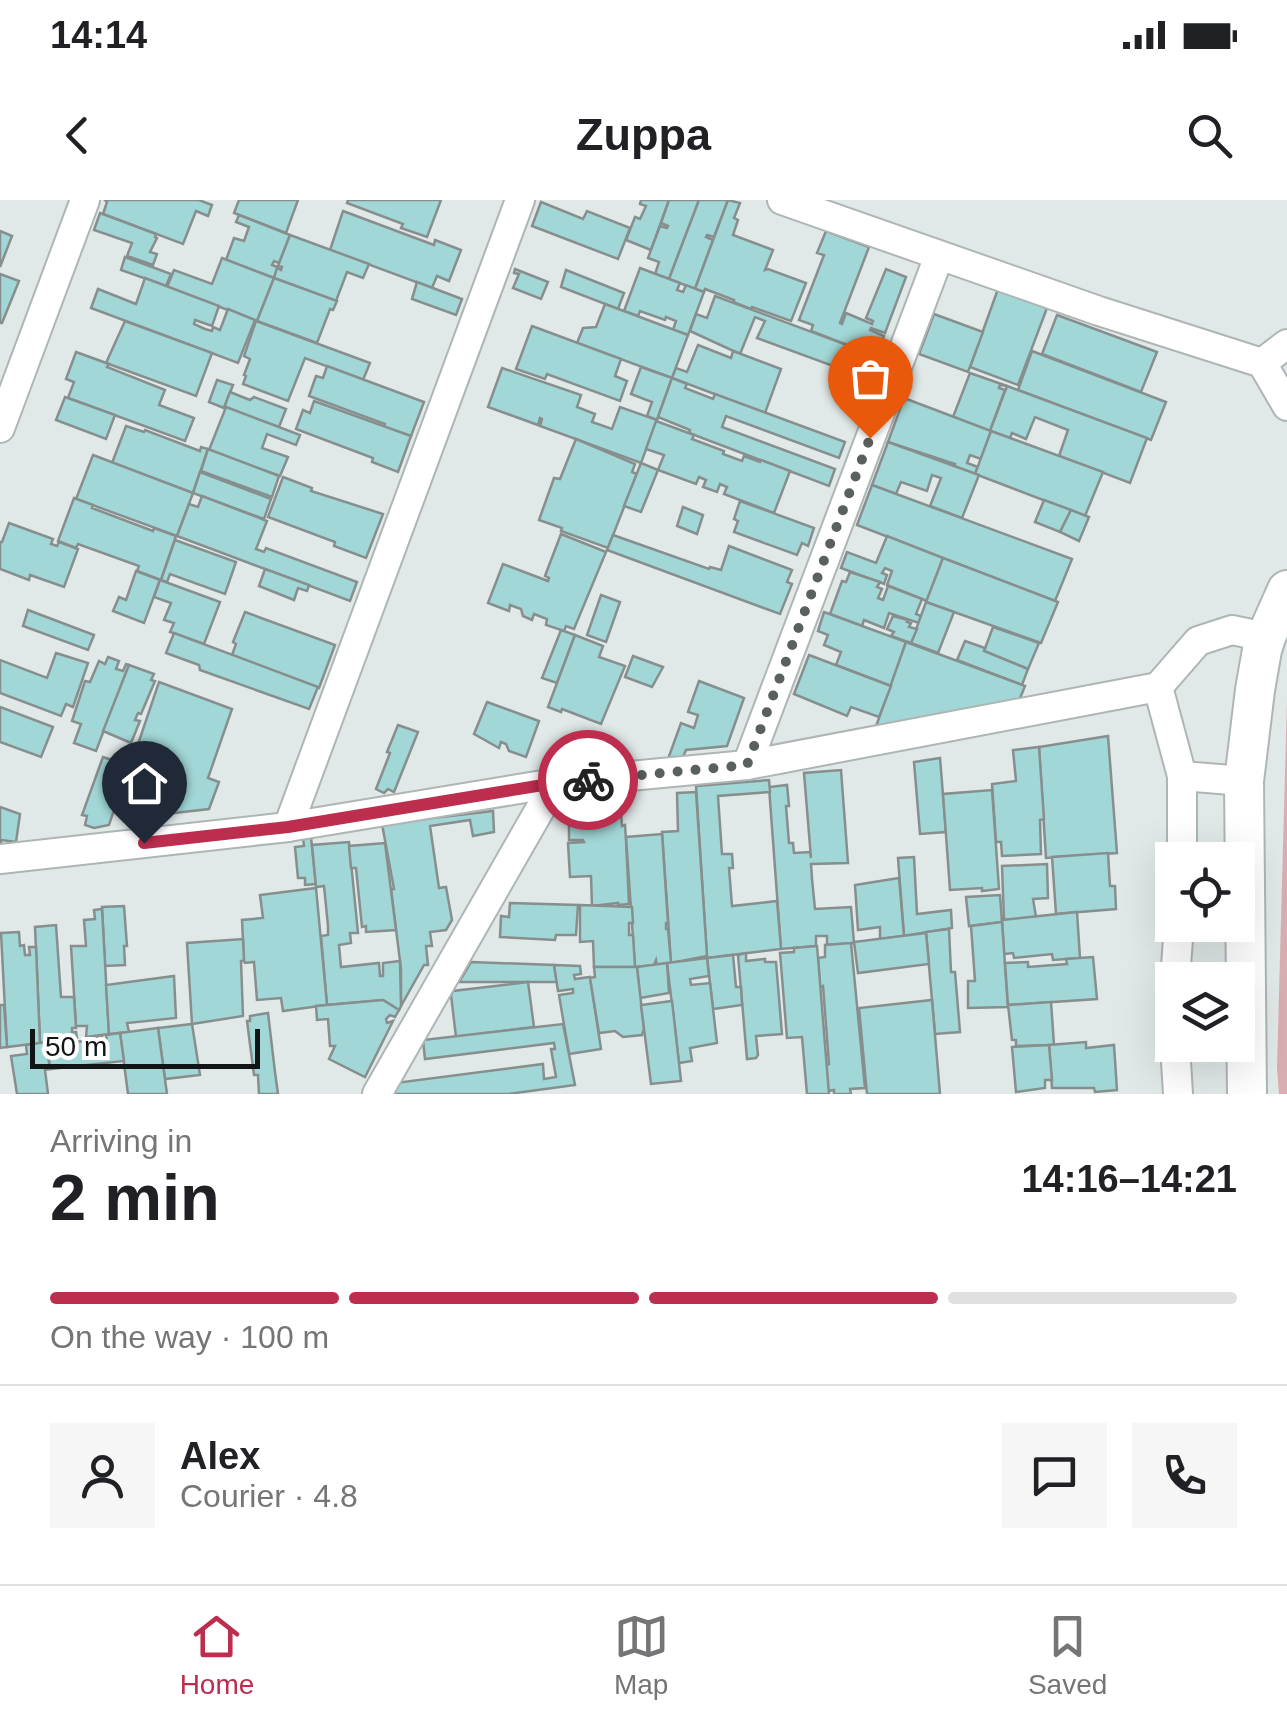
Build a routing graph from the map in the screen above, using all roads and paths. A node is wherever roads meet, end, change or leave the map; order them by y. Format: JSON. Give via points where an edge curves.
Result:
{"nodes":[{"id":1,"x":85,"y":200,"type":"edge"},
{"id":2,"x":520,"y":200,"type":"edge"},
{"id":3,"x":782,"y":200,"type":"edge"},
{"id":4,"x":938,"y":256,"type":"junction"},
{"id":5,"x":1287,"y":344,"type":"edge"},
{"id":6,"x":1262,"y":363,"type":"junction"},
{"id":7,"x":1287,"y":406,"type":"edge"},
{"id":8,"x":0,"y":428,"type":"edge"},
{"id":9,"x":1287,"y":590,"type":"edge"},
{"id":10,"x":1266,"y":637,"type":"junction"},
{"id":11,"x":1158,"y":687,"type":"junction"},
{"id":12,"x":747,"y":765,"type":"junction"},
{"id":13,"x":1182,"y":776,"type":"junction"},
{"id":14,"x":1244,"y":781,"type":"junction"},
{"id":15,"x":555,"y":783,"type":"junction"},
{"id":16,"x":288,"y":827,"type":"junction"},
{"id":17,"x":1182,"y":842,"type":"edge"},
{"id":18,"x":0,"y":859,"type":"edge"},
{"id":19,"x":1175,"y":1062,"type":"edge"},
{"id":20,"x":378,"y":1094,"type":"edge"},
{"id":21,"x":1178,"y":1094,"type":"edge"},
{"id":22,"x":1247,"y":1094,"type":"edge"}],
"edges":[{"from":1,"to":8,"type":"street"},
{"from":2,"to":16,"type":"street"},
{"from":3,"to":4,"type":"street"},
{"from":4,"to":6,"type":"street"},
{"from":4,"to":12,"type":"street"},
{"from":5,"to":6,"type":"street"},
{"from":6,"to":7,"type":"street"},
{"from":9,"to":10,"type":"street"},
{"from":10,"to":11,"type":"street","via":[[1232,630],[1198,640]]},
{"from":10,"to":14,"type":"street"},
{"from":11,"to":12,"type":"street"},
{"from":11,"to":13,"type":"street"},
{"from":12,"to":15,"type":"street"},
{"from":13,"to":14,"type":"street"},
{"from":13,"to":17,"type":"street"},
{"from":14,"to":22,"type":"street"},
{"from":15,"to":16,"type":"street"},
{"from":15,"to":20,"type":"street"},
{"from":16,"to":18,"type":"street"},
{"from":19,"to":21,"type":"street"}]}
